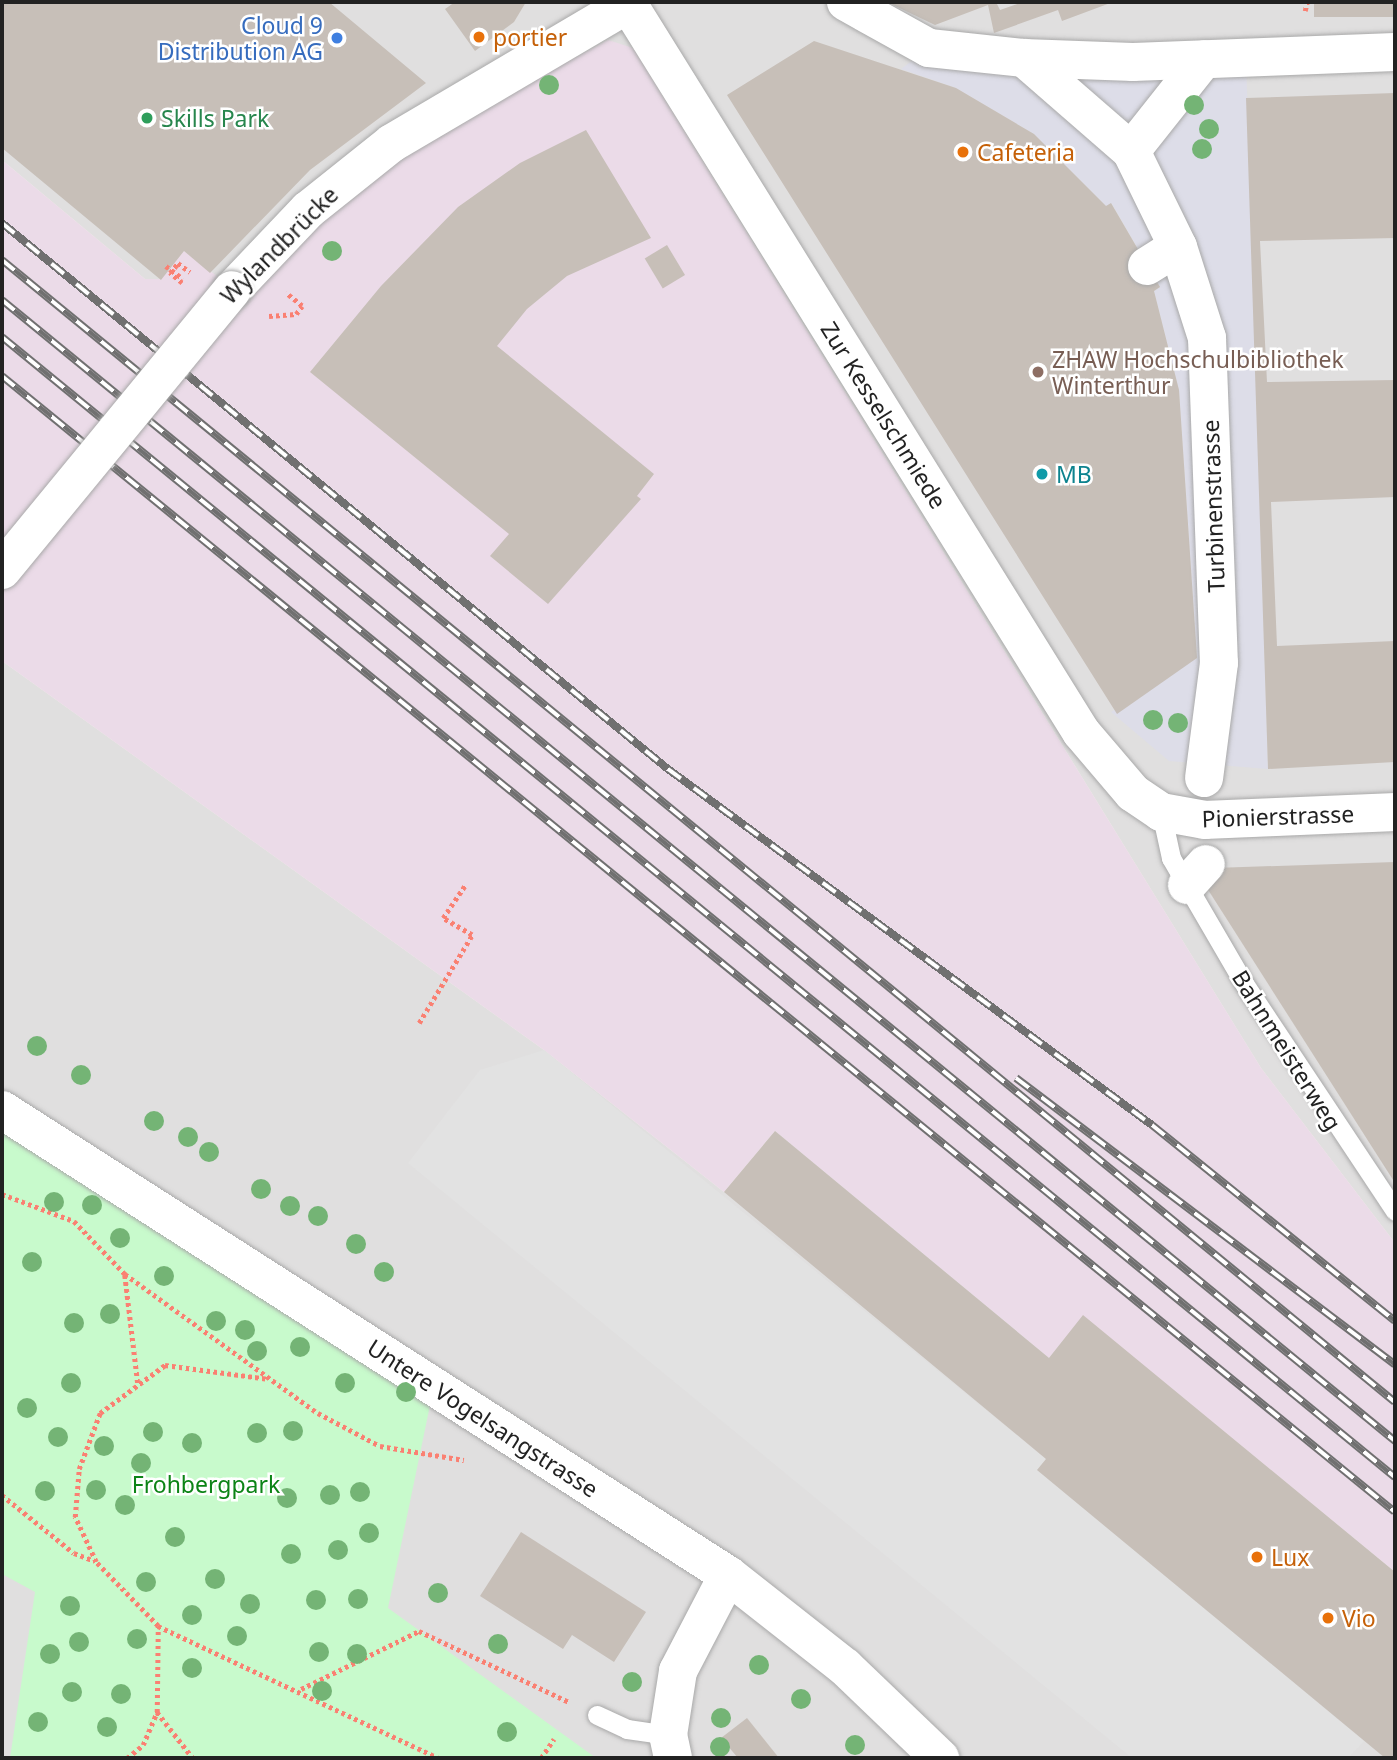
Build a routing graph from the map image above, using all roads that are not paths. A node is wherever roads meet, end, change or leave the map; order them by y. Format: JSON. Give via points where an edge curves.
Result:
{"nodes":[{"id":1,"x":846,"y":2,"type":"edge"},
{"id":2,"x":630,"y":3,"type":"edge"},
{"id":3,"x":1395,"y":52,"type":"edge"},
{"id":4,"x":1024,"y":58,"type":"junction"},
{"id":5,"x":1204,"y":58,"type":"junction"},
{"id":6,"x":1131,"y":151,"type":"junction"},
{"id":7,"x":2,"y":570,"type":"edge"},
{"id":8,"x":1205,"y":773,"type":"dead end"},
{"id":9,"x":1161,"y":812,"type":"junction"},
{"id":10,"x":1395,"y":812,"type":"edge"},
{"id":11,"x":2,"y":1110,"type":"edge"},
{"id":12,"x":1395,"y":1211,"type":"edge"},
{"id":13,"x":728,"y":1576,"type":"junction"},
{"id":14,"x":597,"y":1715,"type":"road end"},
{"id":15,"x":671,"y":1746,"type":"edge"},
{"id":16,"x":940,"y":1758,"type":"edge"}],
"edges":[{"from":1,"to":4,"type":"street","via":[[929,48]]},
{"from":2,"to":7,"type":"street","name":"Wylandbrücke","bridge":true,"via":[[426,120],[332,189],[232,290]]},
{"from":2,"to":9,"type":"street","name":"Zur Kesselschmiede","via":[[1081,732],[1133,793]]},
{"from":3,"to":5,"type":"street"},
{"from":4,"to":5,"type":"street"},
{"from":4,"to":6,"type":"street","name":"Turbinenstrasse"},
{"from":5,"to":6,"type":"street"},
{"from":6,"to":8,"type":"street","name":"Turbinenstrasse","via":[[1163,256],[1208,338],[1219,663]]},
{"from":9,"to":10,"type":"street","name":"Pionierstrasse","via":[[1205,820]]},
{"from":9,"to":12,"type":"lane","name":"Bahnmeisterweg","via":[[1171,858],[1196,874]]},
{"from":11,"to":13,"type":"street","name":"Untere Vogelsangstrasse"},
{"from":13,"to":15,"type":"street","via":[[678,1671]]},
{"from":13,"to":16,"type":"street","name":"Untere Vogelsangstrasse","via":[[845,1667]]},
{"from":14,"to":15,"type":"lane"}]}
